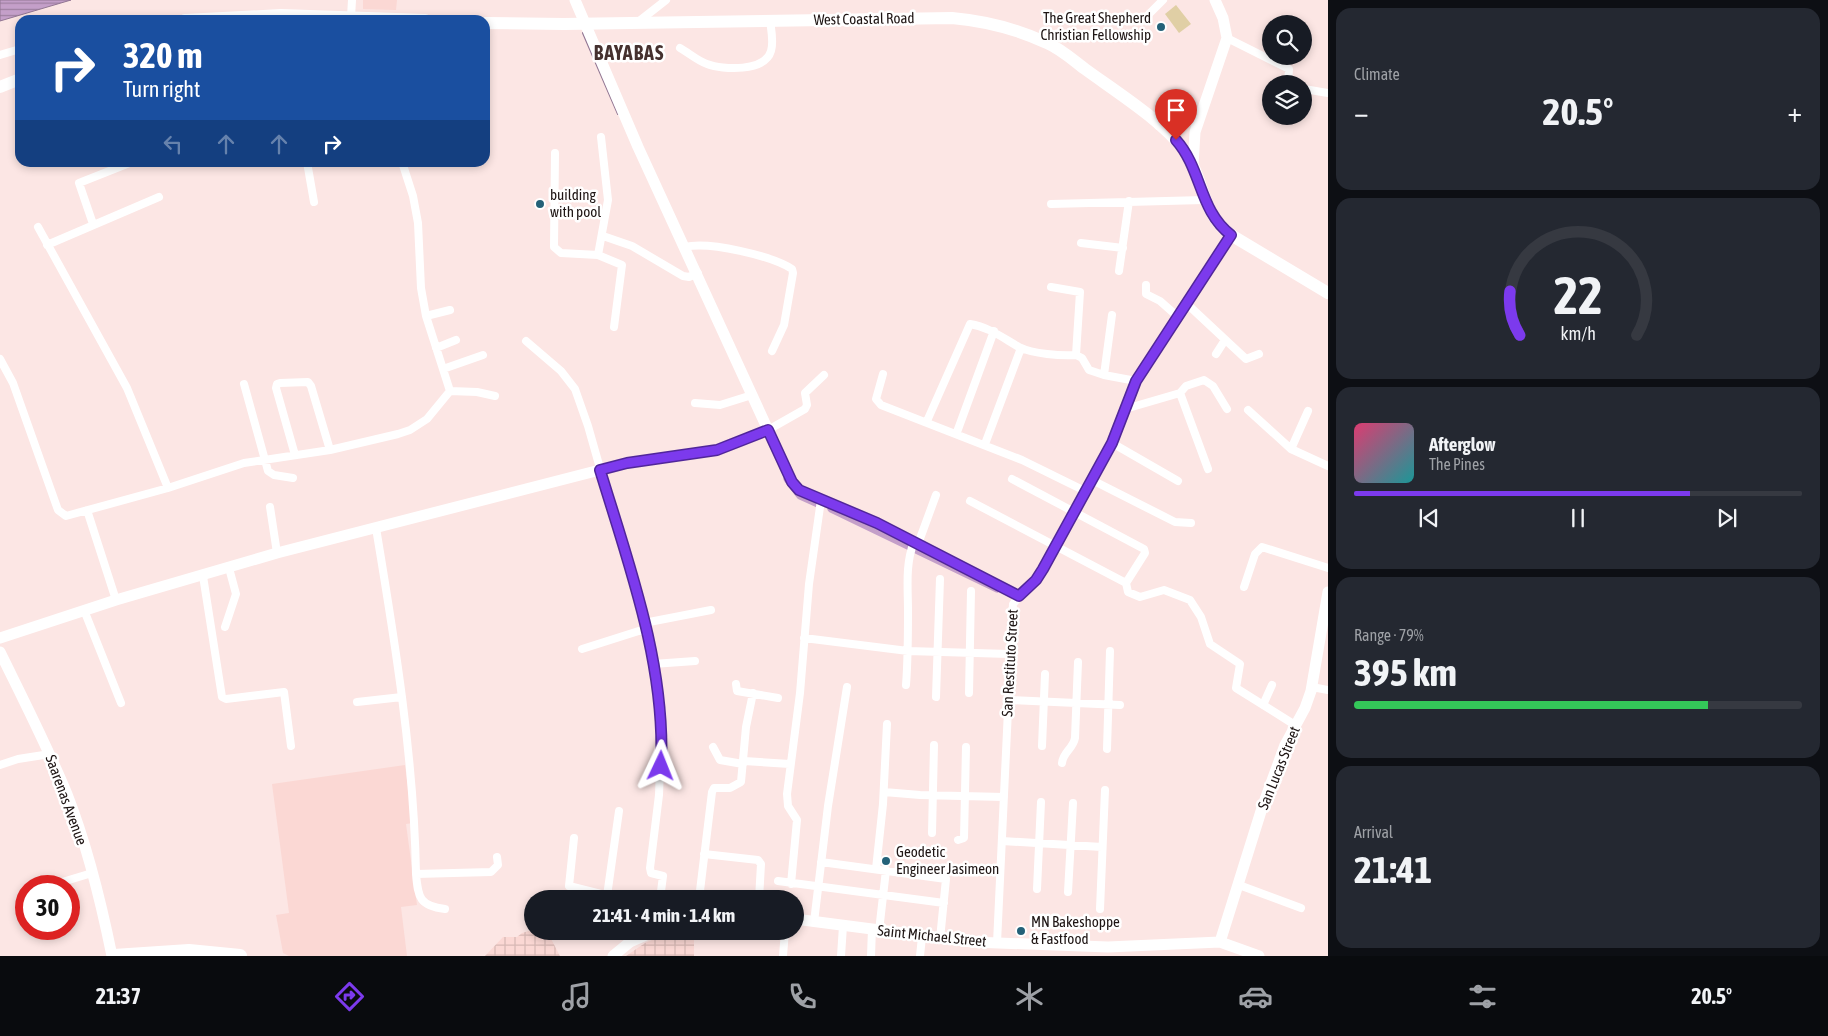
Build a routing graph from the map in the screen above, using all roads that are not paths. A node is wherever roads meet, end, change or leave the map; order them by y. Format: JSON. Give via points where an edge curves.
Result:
{"nodes":[{"id":1,"x":352,"y":0,"type":"edge"},
{"id":2,"x":575,"y":0,"type":"edge"},
{"id":3,"x":666,"y":0,"type":"edge"},
{"id":4,"x":1163,"y":0,"type":"edge"},
{"id":5,"x":1215,"y":0,"type":"edge"},
{"id":6,"x":351,"y":15,"type":"edge"},
{"id":7,"x":770,"y":20,"type":"junction"},
{"id":8,"x":1142,"y":20,"type":"dead end"},
{"id":9,"x":490,"y":23,"type":"edge"},
{"id":10,"x":638,"y":23,"type":"junction"},
{"id":11,"x":584,"y":24,"type":"junction"},
{"id":12,"x":1227,"y":38,"type":"junction"},
{"id":13,"x":680,"y":48,"type":"dead end"},
{"id":14,"x":15,"y":50,"type":"edge"},
{"id":15,"x":0,"y":55,"type":"edge"},
{"id":16,"x":1289,"y":75,"type":"edge"},
{"id":17,"x":15,"y":81,"type":"edge"},
{"id":18,"x":0,"y":86,"type":"edge"},
{"id":19,"x":1312,"y":90,"type":"edge"},
{"id":20,"x":1328,"y":93,"type":"edge"},
{"id":21,"x":1201,"y":113,"type":"junction"},
{"id":22,"x":1159,"y":125,"type":"junction"},
{"id":23,"x":601,"y":137,"type":"dead end"},
{"id":24,"x":555,"y":152,"type":"dead end"},
{"id":25,"x":1193,"y":166,"type":"junction"},
{"id":26,"x":120,"y":167,"type":"edge"},
{"id":27,"x":309,"y":167,"type":"edge"},
{"id":28,"x":404,"y":167,"type":"edge"},
{"id":29,"x":159,"y":198,"type":"dead end"},
{"id":30,"x":1204,"y":200,"type":"junction"},
{"id":31,"x":1129,"y":201,"type":"junction"},
{"id":32,"x":314,"y":202,"type":"dead end"},
{"id":33,"x":1051,"y":204,"type":"dead end"},
{"id":34,"x":93,"y":224,"type":"junction"},
{"id":35,"x":38,"y":227,"type":"dead end"},
{"id":36,"x":1231,"y":235,"type":"junction"},
{"id":37,"x":603,"y":236,"type":"junction"},
{"id":38,"x":1081,"y":243,"type":"dead end"},
{"id":39,"x":48,"y":245,"type":"junction"},
{"id":40,"x":685,"y":246,"type":"junction"},
{"id":41,"x":1122,"y":248,"type":"junction"},
{"id":42,"x":598,"y":255,"type":"junction"},
{"id":43,"x":1119,"y":271,"type":"dead end"},
{"id":44,"x":694,"y":274,"type":"junction"},
{"id":45,"x":1146,"y":285,"type":"dead end"},
{"id":46,"x":1051,"y":287,"type":"dead end"},
{"id":47,"x":1328,"y":293,"type":"edge"},
{"id":48,"x":1186,"y":303,"type":"junction"},
{"id":49,"x":450,"y":310,"type":"dead end"},
{"id":50,"x":1112,"y":315,"type":"dead end"},
{"id":51,"x":426,"y":316,"type":"junction"},
{"id":52,"x":1177,"y":316,"type":"junction"},
{"id":53,"x":614,"y":327,"type":"dead end"},
{"id":54,"x":994,"y":331,"type":"junction"},
{"id":55,"x":456,"y":340,"type":"dead end"},
{"id":56,"x":1225,"y":340,"type":"junction"},
{"id":57,"x":526,"y":341,"type":"dead end"},
{"id":58,"x":436,"y":348,"type":"junction"},
{"id":59,"x":1021,"y":348,"type":"junction"},
{"id":60,"x":772,"y":351,"type":"dead end"},
{"id":61,"x":1216,"y":354,"type":"dead end"},
{"id":62,"x":1259,"y":354,"type":"dead end"},
{"id":63,"x":483,"y":355,"type":"dead end"},
{"id":64,"x":1076,"y":355,"type":"junction"},
{"id":65,"x":0,"y":359,"type":"edge"},
{"id":66,"x":442,"y":369,"type":"junction"},
{"id":67,"x":883,"y":374,"type":"dead end"},
{"id":68,"x":824,"y":375,"type":"dead end"},
{"id":69,"x":1104,"y":375,"type":"junction"},
{"id":70,"x":1136,"y":381,"type":"junction"},
{"id":71,"x":244,"y":384,"type":"dead end"},
{"id":72,"x":450,"y":391,"type":"junction"},
{"id":73,"x":1180,"y":393,"type":"junction"},
{"id":74,"x":495,"y":396,"type":"dead end"},
{"id":75,"x":749,"y":397,"type":"junction"},
{"id":76,"x":695,"y":403,"type":"dead end"},
{"id":77,"x":1125,"y":409,"type":"junction"},
{"id":78,"x":1227,"y":410,"type":"dead end"},
{"id":79,"x":1248,"y":410,"type":"dead end"},
{"id":80,"x":1308,"y":411,"type":"dead end"},
{"id":81,"x":926,"y":421,"type":"junction"},
{"id":82,"x":768,"y":430,"type":"junction"},
{"id":83,"x":957,"y":432,"type":"junction"},
{"id":84,"x":1112,"y":443,"type":"junction"},
{"id":85,"x":985,"y":444,"type":"junction"},
{"id":86,"x":1291,"y":449,"type":"junction"},
{"id":87,"x":330,"y":450,"type":"junction"},
{"id":88,"x":295,"y":455,"type":"junction"},
{"id":89,"x":263,"y":458,"type":"junction"},
{"id":90,"x":1328,"y":466,"type":"edge"},
{"id":91,"x":1208,"y":469,"type":"dead end"},
{"id":92,"x":600,"y":470,"type":"junction"},
{"id":93,"x":293,"y":478,"type":"dead end"},
{"id":94,"x":1012,"y":479,"type":"dead end"},
{"id":95,"x":1092,"y":480,"type":"junction"},
{"id":96,"x":1178,"y":480,"type":"dead end"},
{"id":97,"x":168,"y":488,"type":"junction"},
{"id":98,"x":1086,"y":491,"type":"junction"},
{"id":99,"x":936,"y":495,"type":"dead end"},
{"id":100,"x":821,"y":500,"type":"junction"},
{"id":101,"x":970,"y":501,"type":"dead end"},
{"id":102,"x":270,"y":507,"type":"dead end"},
{"id":103,"x":88,"y":510,"type":"junction"},
{"id":104,"x":1074,"y":512,"type":"junction"},
{"id":105,"x":1191,"y":523,"type":"dead end"},
{"id":106,"x":376,"y":528,"type":"junction"},
{"id":107,"x":1056,"y":544,"type":"junction"},
{"id":108,"x":914,"y":545,"type":"junction"},
{"id":109,"x":277,"y":553,"type":"junction"},
{"id":110,"x":229,"y":568,"type":"junction"},
{"id":111,"x":1328,"y":568,"type":"edge"},
{"id":112,"x":203,"y":576,"type":"junction"},
{"id":113,"x":940,"y":579,"type":"dead end"},
{"id":114,"x":1126,"y":583,"type":"junction"},
{"id":115,"x":1244,"y":587,"type":"dead end"},
{"id":116,"x":971,"y":591,"type":"dead end"},
{"id":117,"x":1328,"y":592,"type":"edge"},
{"id":118,"x":1019,"y":596,"type":"junction"},
{"id":119,"x":116,"y":600,"type":"junction"},
{"id":120,"x":84,"y":610,"type":"junction"},
{"id":121,"x":710,"y":610,"type":"dead end"},
{"id":122,"x":1325,"y":616,"type":"edge"},
{"id":123,"x":644,"y":626,"type":"junction"},
{"id":124,"x":225,"y":627,"type":"dead end"},
{"id":125,"x":0,"y":638,"type":"edge"},
{"id":126,"x":804,"y":638,"type":"junction"},
{"id":127,"x":582,"y":649,"type":"dead end"},
{"id":128,"x":908,"y":651,"type":"junction"},
{"id":129,"x":1110,"y":651,"type":"dead end"},
{"id":130,"x":0,"y":652,"type":"edge"},
{"id":131,"x":939,"y":652,"type":"junction"},
{"id":132,"x":970,"y":653,"type":"junction"},
{"id":133,"x":1009,"y":654,"type":"junction"},
{"id":134,"x":695,"y":661,"type":"dead end"},
{"id":135,"x":1078,"y":662,"type":"dead end"},
{"id":136,"x":653,"y":664,"type":"junction"},
{"id":137,"x":1045,"y":674,"type":"dead end"},
{"id":138,"x":736,"y":684,"type":"dead end"},
{"id":139,"x":906,"y":685,"type":"dead end"},
{"id":140,"x":1272,"y":685,"type":"dead end"},
{"id":141,"x":847,"y":687,"type":"dead end"},
{"id":142,"x":1312,"y":687,"type":"junction"},
{"id":143,"x":1328,"y":690,"type":"edge"},
{"id":144,"x":753,"y":693,"type":"junction"},
{"id":145,"x":969,"y":693,"type":"dead end"},
{"id":146,"x":936,"y":696,"type":"dead end"},
{"id":147,"x":402,"y":697,"type":"junction"},
{"id":148,"x":778,"y":698,"type":"dead end"},
{"id":149,"x":1008,"y":700,"type":"junction"},
{"id":150,"x":357,"y":702,"type":"dead end"},
{"id":151,"x":1045,"y":702,"type":"junction"},
{"id":152,"x":121,"y":703,"type":"dead end"},
{"id":153,"x":1077,"y":704,"type":"junction"},
{"id":154,"x":1108,"y":704,"type":"junction"},
{"id":155,"x":1120,"y":705,"type":"dead end"},
{"id":156,"x":1263,"y":705,"type":"junction"},
{"id":157,"x":887,"y":724,"type":"dead end"},
{"id":158,"x":1295,"y":725,"type":"junction"},
{"id":159,"x":934,"y":745,"type":"dead end"},
{"id":160,"x":291,"y":746,"type":"dead end"},
{"id":161,"x":1042,"y":746,"type":"dead end"},
{"id":162,"x":713,"y":747,"type":"dead end"},
{"id":163,"x":966,"y":747,"type":"dead end"},
{"id":164,"x":1107,"y":749,"type":"dead end"},
{"id":165,"x":50,"y":754,"type":"junction"},
{"id":166,"x":743,"y":762,"type":"junction"},
{"id":167,"x":1062,"y":763,"type":"dead end"},
{"id":168,"x":790,"y":764,"type":"junction"},
{"id":169,"x":0,"y":765,"type":"edge"},
{"id":170,"x":1105,"y":790,"type":"dead end"},
{"id":171,"x":884,"y":792,"type":"junction"},
{"id":172,"x":933,"y":796,"type":"junction"},
{"id":173,"x":965,"y":796,"type":"junction"},
{"id":174,"x":1004,"y":797,"type":"junction"},
{"id":175,"x":1041,"y":802,"type":"dead end"},
{"id":176,"x":1073,"y":803,"type":"dead end"},
{"id":177,"x":619,"y":811,"type":"dead end"},
{"id":178,"x":932,"y":833,"type":"dead end"},
{"id":179,"x":574,"y":838,"type":"dead end"},
{"id":180,"x":958,"y":840,"type":"dead end"},
{"id":181,"x":1002,"y":842,"type":"junction"},
{"id":182,"x":1039,"y":844,"type":"junction"},
{"id":183,"x":1071,"y":846,"type":"junction"},
{"id":184,"x":1102,"y":847,"type":"junction"},
{"id":185,"x":704,"y":854,"type":"junction"},
{"id":186,"x":497,"y":857,"type":"dead end"},
{"id":187,"x":821,"y":862,"type":"junction"},
{"id":188,"x":876,"y":869,"type":"junction"},
{"id":189,"x":886,"y":870,"type":"junction"},
{"id":190,"x":92,"y":873,"type":"junction"},
{"id":191,"x":416,"y":874,"type":"junction"},
{"id":192,"x":80,"y":877,"type":"edge"},
{"id":193,"x":778,"y":881,"type":"dead end"},
{"id":194,"x":791,"y":884,"type":"junction"},
{"id":195,"x":1239,"y":885,"type":"junction"},
{"id":196,"x":818,"y":886,"type":"junction"},
{"id":197,"x":1036,"y":889,"type":"dead end"},
{"id":198,"x":584,"y":890,"type":"edge"},
{"id":199,"x":608,"y":890,"type":"edge"},
{"id":200,"x":661,"y":890,"type":"edge"},
{"id":201,"x":700,"y":890,"type":"edge"},
{"id":202,"x":760,"y":890,"type":"edge"},
{"id":203,"x":1068,"y":892,"type":"dead end"},
{"id":204,"x":883,"y":896,"type":"junction"},
{"id":205,"x":944,"y":903,"type":"junction"},
{"id":206,"x":1100,"y":908,"type":"dead end"},
{"id":207,"x":1301,"y":908,"type":"dead end"},
{"id":208,"x":445,"y":909,"type":"dead end"},
{"id":209,"x":804,"y":920,"type":"edge"},
{"id":210,"x":814,"y":922,"type":"junction"},
{"id":211,"x":843,"y":926,"type":"junction"},
{"id":212,"x":876,"y":930,"type":"junction"},
{"id":213,"x":922,"y":936,"type":"junction"},
{"id":214,"x":940,"y":939,"type":"junction"},
{"id":215,"x":631,"y":940,"type":"edge"},
{"id":216,"x":784,"y":940,"type":"edge"},
{"id":217,"x":1220,"y":942,"type":"junction"},
{"id":218,"x":997,"y":943,"type":"junction"},
{"id":219,"x":1034,"y":950,"type":"edge"},
{"id":220,"x":113,"y":956,"type":"edge"},
{"id":221,"x":240,"y":956,"type":"edge"},
{"id":222,"x":613,"y":956,"type":"edge"},
{"id":223,"x":783,"y":956,"type":"edge"},
{"id":224,"x":841,"y":956,"type":"edge"},
{"id":225,"x":871,"y":956,"type":"edge"},
{"id":226,"x":920,"y":956,"type":"edge"},
{"id":227,"x":1259,"y":956,"type":"edge"}],
"edges":[{"from":1,"to":6,"type":"street"},
{"from":2,"to":11,"type":"street"},
{"from":3,"to":10,"type":"street"},
{"from":4,"to":8,"type":"street"},
{"from":5,"to":12,"type":"street"},
{"from":7,"to":10,"type":"main road","name":"West Coastal Road"},
{"from":7,"to":13,"type":"street","via":[[772,49],[768,57],[757,64],[730,68],[714,66]]},
{"from":7,"to":22,"type":"main road","name":"West Coastal Road","via":[[980,20],[1049,43]]},
{"from":9,"to":11,"type":"main road","name":"West Coastal Road"},
{"from":10,"to":11,"type":"main road","name":"West Coastal Road"},
{"from":11,"to":40,"type":"street"},
{"from":12,"to":16,"type":"street","via":[[1289,70]]},
{"from":12,"to":21,"type":"street"},
{"from":14,"to":15,"type":"street"},
{"from":17,"to":18,"type":"main road"},
{"from":19,"to":20,"type":"street"},
{"from":21,"to":22,"type":"street","via":[[1183,124]]},
{"from":21,"to":25,"type":"street","via":[[1195,132]]},
{"from":22,"to":25,"type":"main road","name":"West Coastal Road","via":[[1180,146]]},
{"from":23,"to":37,"type":"street","via":[[608,200]]},
{"from":24,"to":42,"type":"street","via":[[554,247],[561,253]]},
{"from":25,"to":30,"type":"main road","name":"West Coastal Road"},
{"from":26,"to":34,"type":"street","via":[[79,184]]},
{"from":27,"to":32,"type":"street"},
{"from":28,"to":51,"type":"street","via":[[414,196]]},
{"from":29,"to":34,"type":"street"},
{"from":30,"to":31,"type":"street"},
{"from":30,"to":36,"type":"main road","name":"West Coastal Road","via":[[1214,219]]},
{"from":31,"to":33,"type":"street"},
{"from":31,"to":41,"type":"street"},
{"from":34,"to":39,"type":"street"},
{"from":35,"to":39,"type":"street"},
{"from":36,"to":47,"type":"main road","name":"West Coastal Road"},
{"from":36,"to":48,"type":"street","name":"San Restituto Street"},
{"from":37,"to":42,"type":"street"},
{"from":37,"to":44,"type":"street","via":[[632,246],[683,276]]},
{"from":38,"to":41,"type":"street"},
{"from":39,"to":97,"type":"street","via":[[127,388]]},
{"from":40,"to":44,"type":"street"},
{"from":40,"to":60,"type":"street","via":[[713,245],[792,269],[794,273],[784,325]]},
{"from":41,"to":43,"type":"street"},
{"from":42,"to":53,"type":"street","via":[[622,265]]},
{"from":44,"to":75,"type":"street"},
{"from":45,"to":52,"type":"street","via":[[1146,294]]},
{"from":46,"to":64,"type":"street","via":[[1081,293]]},
{"from":48,"to":52,"type":"street","name":"San Restituto Street"},
{"from":48,"to":56,"type":"street"},
{"from":49,"to":51,"type":"street"},
{"from":50,"to":69,"type":"street"},
{"from":51,"to":58,"type":"street"},
{"from":52,"to":70,"type":"street","name":"San Restituto Street"},
{"from":54,"to":59,"type":"street"},
{"from":54,"to":81,"type":"street","via":[[969,324]]},
{"from":54,"to":83,"type":"street"},
{"from":55,"to":58,"type":"street"},
{"from":56,"to":61,"type":"street"},
{"from":56,"to":62,"type":"street","via":[[1246,359]]},
{"from":57,"to":92,"type":"street","via":[[574,386]]},
{"from":58,"to":66,"type":"street"},
{"from":59,"to":64,"type":"street","via":[[1054,355]]},
{"from":59,"to":85,"type":"street"},
{"from":63,"to":66,"type":"street"},
{"from":64,"to":69,"type":"street","via":[[1082,358],[1089,370]]},
{"from":65,"to":103,"type":"street","via":[[13,383],[58,510],[66,516]]},
{"from":66,"to":72,"type":"street"},
{"from":67,"to":81,"type":"street","via":[[876,395],[878,402]]},
{"from":68,"to":82,"type":"street","via":[[805,393],[805,409]]},
{"from":69,"to":70,"type":"street"},
{"from":70,"to":77,"type":"street","name":"San Restituto Street"},
{"from":71,"to":89,"type":"street"},
{"from":72,"to":74,"type":"street"},
{"from":72,"to":87,"type":"street","via":[[427,419],[410,430]]},
{"from":73,"to":77,"type":"street"},
{"from":73,"to":78,"type":"street","via":[[1186,386],[1204,380],[1213,386]]},
{"from":73,"to":91,"type":"street"},
{"from":75,"to":76,"type":"street","via":[[720,405]]},
{"from":75,"to":82,"type":"street"},
{"from":77,"to":84,"type":"street","name":"San Restituto Street"},
{"from":79,"to":86,"type":"street"},
{"from":80,"to":86,"type":"street"},
{"from":81,"to":83,"type":"street"},
{"from":82,"to":92,"type":"street","via":[[717,450]]},
{"from":82,"to":100,"type":"street","via":[[795,486]]},
{"from":83,"to":85,"type":"street"},
{"from":84,"to":95,"type":"street","name":"San Restituto Street"},
{"from":84,"to":96,"type":"street"},
{"from":85,"to":98,"type":"street"},
{"from":86,"to":90,"type":"street"},
{"from":87,"to":88,"type":"street"},
{"from":87,"to":88,"type":"street","via":[[311,386],[308,382],[280,383],[276,388]]},
{"from":88,"to":89,"type":"street"},
{"from":89,"to":93,"type":"street","via":[[268,471]]},
{"from":89,"to":97,"type":"street"},
{"from":92,"to":106,"type":"street"},
{"from":92,"to":123,"type":"street"},
{"from":94,"to":104,"type":"street"},
{"from":95,"to":98,"type":"street","name":"San Restituto Street"},
{"from":95,"to":105,"type":"street","via":[[1175,522]]},
{"from":97,"to":103,"type":"street"},
{"from":98,"to":104,"type":"street","name":"San Restituto Street"},
{"from":99,"to":108,"type":"street"},
{"from":100,"to":108,"type":"street","via":[[857,513]]},
{"from":100,"to":126,"type":"street"},
{"from":101,"to":107,"type":"street"},
{"from":102,"to":109,"type":"street"},
{"from":103,"to":119,"type":"street"},
{"from":104,"to":107,"type":"street","name":"San Restituto Street"},
{"from":104,"to":114,"type":"street","via":[[1144,549],[1145,553]]},
{"from":106,"to":109,"type":"street"},
{"from":106,"to":147,"type":"street"},
{"from":107,"to":114,"type":"street"},
{"from":107,"to":118,"type":"street","name":"San Restituto Street","via":[[1040,575]]},
{"from":108,"to":118,"type":"street"},
{"from":108,"to":128,"type":"street","via":[[908,577]]},
{"from":109,"to":110,"type":"street"},
{"from":110,"to":112,"type":"street"},
{"from":110,"to":124,"type":"street","via":[[236,594]]},
{"from":111,"to":115,"type":"street","via":[[1262,546],[1255,554]]},
{"from":112,"to":119,"type":"street"},
{"from":112,"to":160,"type":"street","via":[[222,697],[284,692]]},
{"from":113,"to":131,"type":"street"},
{"from":114,"to":156,"type":"street","via":[[1128,592],[1138,597],[1164,590],[1191,601],[1201,617],[1210,644],[1240,664],[1235,687]]},
{"from":116,"to":132,"type":"street"},
{"from":117,"to":122,"type":"street","name":"San Lucas Street"},
{"from":118,"to":133,"type":"street","name":"San Restituto Street","via":[[1011,610]]},
{"from":119,"to":120,"type":"street"},
{"from":120,"to":125,"type":"street"},
{"from":120,"to":152,"type":"street"},
{"from":121,"to":123,"type":"street"},
{"from":122,"to":142,"type":"street","name":"San Lucas Street"},
{"from":123,"to":127,"type":"street"},
{"from":123,"to":136,"type":"street"},
{"from":126,"to":128,"type":"street"},
{"from":126,"to":168,"type":"street"},
{"from":128,"to":131,"type":"street"},
{"from":128,"to":139,"type":"street"},
{"from":129,"to":154,"type":"street"},
{"from":130,"to":165,"type":"street","name":"Saarenas Avenue"},
{"from":131,"to":132,"type":"street"},
{"from":131,"to":146,"type":"street"},
{"from":132,"to":133,"type":"street"},
{"from":132,"to":145,"type":"street"},
{"from":133,"to":149,"type":"street","name":"San Restituto Street"},
{"from":134,"to":136,"type":"street"},
{"from":135,"to":153,"type":"street"},
{"from":136,"to":200,"type":"street","via":[[662,712],[662,752],[650,868],[651,873],[663,876]]},
{"from":137,"to":151,"type":"street"},
{"from":138,"to":144,"type":"street","via":[[736,690]]},
{"from":140,"to":156,"type":"street"},
{"from":141,"to":187,"type":"street"},
{"from":142,"to":143,"type":"street"},
{"from":142,"to":158,"type":"street","name":"San Lucas Street"},
{"from":144,"to":148,"type":"street"},
{"from":144,"to":166,"type":"street"},
{"from":147,"to":150,"type":"street"},
{"from":147,"to":191,"type":"street","via":[[415,818]]},
{"from":149,"to":151,"type":"street"},
{"from":149,"to":174,"type":"street","name":"San Restituto Street"},
{"from":151,"to":153,"type":"street"},
{"from":151,"to":161,"type":"street"},
{"from":153,"to":154,"type":"street"},
{"from":153,"to":167,"type":"street","via":[[1074,743],[1064,754]]},
{"from":154,"to":155,"type":"street"},
{"from":154,"to":164,"type":"street"},
{"from":156,"to":158,"type":"street"},
{"from":157,"to":171,"type":"street"},
{"from":158,"to":195,"type":"street","name":"San Lucas Street","via":[[1262,808]]},
{"from":159,"to":172,"type":"street"},
{"from":162,"to":166,"type":"street","via":[[720,760]]},
{"from":163,"to":173,"type":"street"},
{"from":165,"to":169,"type":"street"},
{"from":165,"to":190,"type":"street","name":"Saarenas Avenue"},
{"from":166,"to":168,"type":"street"},
{"from":166,"to":185,"type":"street","via":[[738,785],[713,789]]},
{"from":168,"to":194,"type":"street","via":[[787,802],[797,820]]},
{"from":170,"to":184,"type":"street"},
{"from":171,"to":172,"type":"street"},
{"from":171,"to":188,"type":"street"},
{"from":172,"to":173,"type":"street"},
{"from":172,"to":178,"type":"street"},
{"from":173,"to":174,"type":"street"},
{"from":173,"to":180,"type":"street","via":[[964,838]]},
{"from":174,"to":181,"type":"street","name":"San Restituto Street"},
{"from":175,"to":182,"type":"street"},
{"from":176,"to":183,"type":"street"},
{"from":177,"to":199,"type":"street"},
{"from":179,"to":198,"type":"street","via":[[569,886]]},
{"from":181,"to":182,"type":"street"},
{"from":181,"to":218,"type":"street","name":"San Restituto Street"},
{"from":182,"to":183,"type":"street"},
{"from":182,"to":197,"type":"street"},
{"from":183,"to":184,"type":"street"},
{"from":183,"to":203,"type":"street"},
{"from":184,"to":206,"type":"street"},
{"from":185,"to":201,"type":"street"},
{"from":185,"to":202,"type":"street","via":[[758,860],[761,864]]},
{"from":186,"to":191,"type":"street","via":[[498,865],[491,872]]},
{"from":187,"to":188,"type":"street"},
{"from":187,"to":196,"type":"street"},
{"from":188,"to":189,"type":"street"},
{"from":189,"to":204,"type":"street"},
{"from":189,"to":205,"type":"street","via":[[945,879]]},
{"from":190,"to":192,"type":"street"},
{"from":190,"to":220,"type":"street","name":"Saarenas Avenue"},
{"from":191,"to":208,"type":"street","via":[[424,903]]},
{"from":193,"to":194,"type":"street"},
{"from":194,"to":196,"type":"street"},
{"from":195,"to":207,"type":"street"},
{"from":195,"to":217,"type":"street","name":"San Lucas Street"},
{"from":196,"to":204,"type":"street"},
{"from":196,"to":210,"type":"street"},
{"from":204,"to":205,"type":"street"},
{"from":204,"to":212,"type":"street"},
{"from":205,"to":214,"type":"street"},
{"from":209,"to":210,"type":"street","name":"Saint Michael Street"},
{"from":210,"to":211,"type":"street","name":"Saint Michael Street"},
{"from":211,"to":212,"type":"street","name":"Saint Michael Street"},
{"from":211,"to":224,"type":"street"},
{"from":212,"to":213,"type":"street","name":"Saint Michael Street"},
{"from":212,"to":225,"type":"street"},
{"from":213,"to":214,"type":"street","name":"Saint Michael Street"},
{"from":213,"to":226,"type":"street"},
{"from":214,"to":218,"type":"street","name":"Saint Michael Street"},
{"from":215,"to":222,"type":"street"},
{"from":216,"to":223,"type":"street"},
{"from":217,"to":219,"type":"street","name":"Saint Michael Street"},
{"from":217,"to":227,"type":"street"},
{"from":218,"to":219,"type":"street","name":"Saint Michael Street"},
{"from":220,"to":221,"type":"highway","via":[[189,951]]}]}
